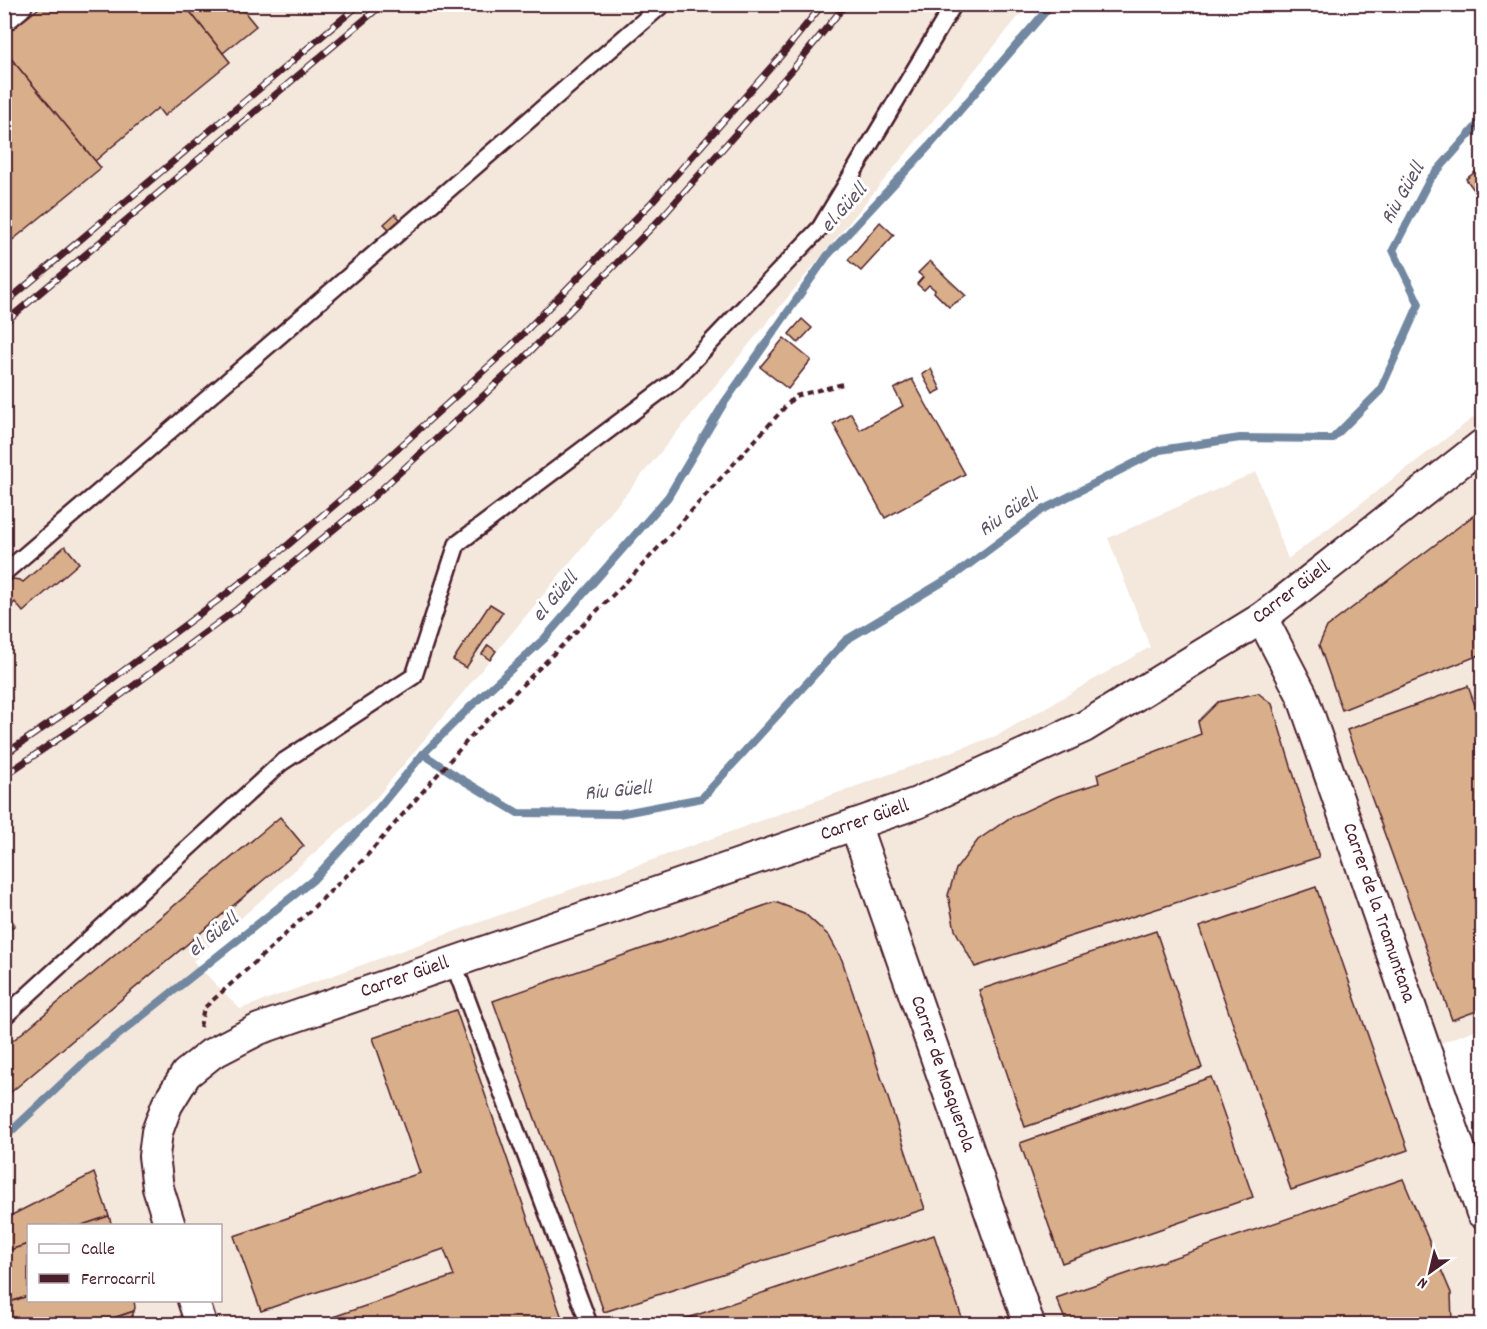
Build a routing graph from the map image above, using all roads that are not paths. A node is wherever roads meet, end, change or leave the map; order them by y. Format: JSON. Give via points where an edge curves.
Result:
{"nodes":[{"id":1,"x":17,"y":4,"type":"edge"},
{"id":2,"x":663,"y":4,"type":"edge"},
{"id":3,"x":954,"y":4,"type":"edge"},
{"id":4,"x":4,"y":15,"type":"edge"},
{"id":5,"x":1482,"y":445,"type":"edge"},
{"id":6,"x":4,"y":573,"type":"edge"},
{"id":7,"x":1262,"y":618,"type":"junction"},
{"id":8,"x":855,"y":824,"type":"junction"},
{"id":9,"x":453,"y":962,"type":"junction"},
{"id":10,"x":4,"y":1017,"type":"edge"},
{"id":11,"x":1482,"y":1213,"type":"edge"},
{"id":12,"x":169,"y":1224,"type":"edge"},
{"id":13,"x":194,"y":1302,"type":"edge"},
{"id":14,"x":201,"y":1324,"type":"edge"},
{"id":15,"x":589,"y":1324,"type":"edge"},
{"id":16,"x":1029,"y":1324,"type":"edge"}],
"edges":[{"from":1,"to":4,"type":"street"},
{"from":2,"to":6,"type":"lane"},
{"from":3,"to":10,"type":"lane","via":[[820,228],[674,381],[457,544],[414,676],[281,763]]},
{"from":5,"to":7,"type":"street","name":"Carrer Güell"},
{"from":7,"to":8,"type":"street","name":"Carrer Güell","via":[[1083,727],[917,803]]},
{"from":7,"to":11,"type":"street","name":"Carrer de la Tramuntana","via":[[1302,695]]},
{"from":8,"to":9,"type":"street","name":"Carrer Güell"},
{"from":8,"to":16,"type":"street","name":"Carrer de Mosquerola"},
{"from":9,"to":12,"type":"street","name":"Carrer Güell","via":[[259,1029],[211,1054],[186,1074],[167,1105],[157,1132],[154,1156],[158,1188]]},
{"from":9,"to":15,"type":"lane"},
{"from":13,"to":14,"type":"street"}]}
